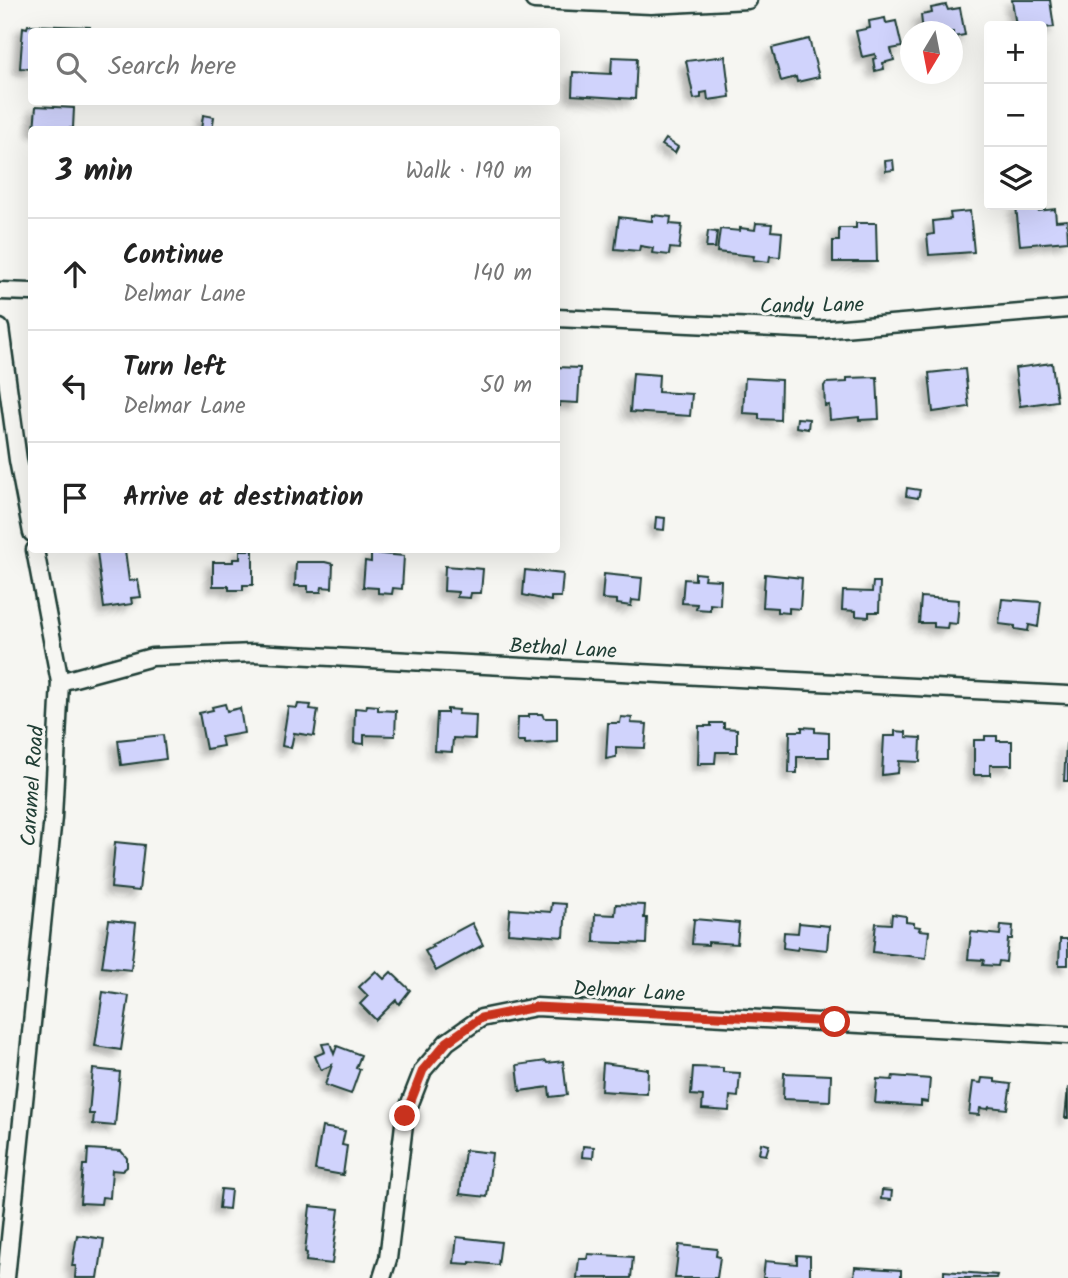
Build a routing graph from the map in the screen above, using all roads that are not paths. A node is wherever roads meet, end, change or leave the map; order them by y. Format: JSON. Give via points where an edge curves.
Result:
{"nodes":[{"id":1,"x":534,"y":0,"type":"edge"},
{"id":2,"x":748,"y":0,"type":"edge"},
{"id":3,"x":0,"y":291,"type":"edge"},
{"id":4,"x":28,"y":292,"type":"edge"},
{"id":5,"x":1068,"y":309,"type":"edge"},
{"id":6,"x":560,"y":318,"type":"edge"},
{"id":7,"x":0,"y":328,"type":"edge"},
{"id":8,"x":28,"y":512,"type":"edge"},
{"id":9,"x":36,"y":553,"type":"edge"},
{"id":10,"x":60,"y":682,"type":"junction"},
{"id":11,"x":1068,"y":695,"type":"edge"},
{"id":12,"x":1068,"y":1035,"type":"edge"},
{"id":13,"x":6,"y":1278,"type":"edge"},
{"id":14,"x":382,"y":1278,"type":"edge"}],
"edges":[{"from":1,"to":2,"type":"street","via":[[651,5]]},
{"from":3,"to":4,"type":"street"},
{"from":5,"to":6,"type":"street","name":"Candy Lane","via":[[819,330]]},
{"from":7,"to":8,"type":"street"},
{"from":9,"to":10,"type":"street","name":"Caramel Road"},
{"from":10,"to":11,"type":"street","name":"Bethal Lane","via":[[152,657],[254,653]]},
{"from":10,"to":13,"type":"street","name":"Caramel Road","via":[[53,817]]},
{"from":12,"to":14,"type":"street","name":"Delmar Lane","via":[[536,1007],[481,1018],[447,1042],[423,1070],[405,1116]]}]}
